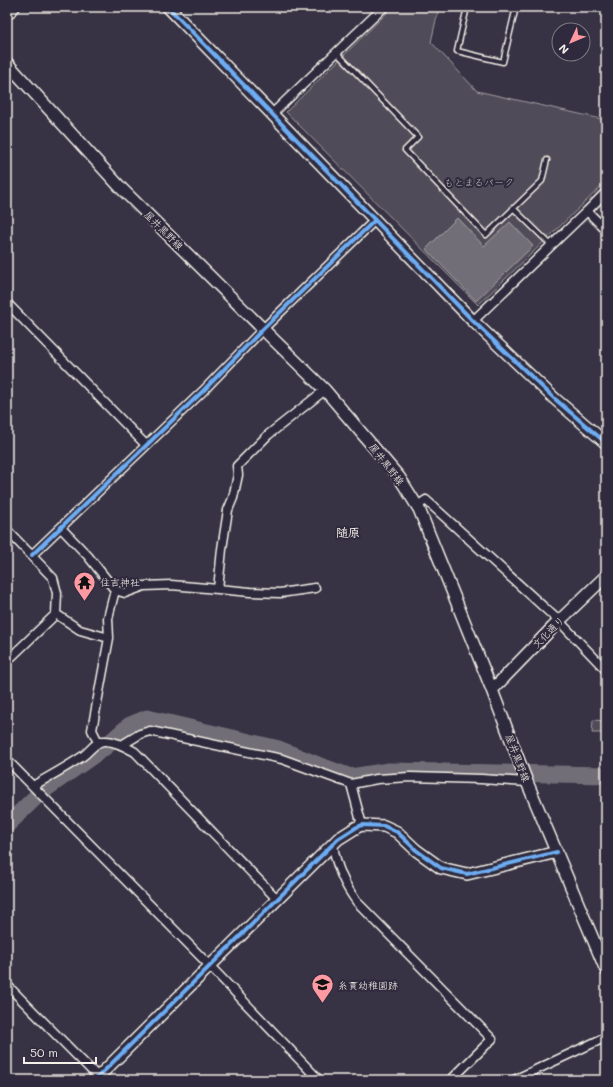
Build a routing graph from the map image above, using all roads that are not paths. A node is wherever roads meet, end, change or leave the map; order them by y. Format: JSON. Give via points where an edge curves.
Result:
{"nodes":[{"id":1,"x":14,"y":7,"type":"edge"},
{"id":2,"x":168,"y":7,"type":"edge"},
{"id":3,"x":384,"y":7,"type":"edge"},
{"id":4,"x":467,"y":7,"type":"edge"},
{"id":5,"x":516,"y":7,"type":"edge"},
{"id":6,"x":7,"y":14,"type":"edge"},
{"id":7,"x":337,"y":53,"type":"junction"},
{"id":8,"x":7,"y":63,"type":"edge"},
{"id":9,"x":272,"y":114,"type":"junction"},
{"id":10,"x":547,"y":160,"type":"dead end"},
{"id":11,"x":606,"y":192,"type":"edge"},
{"id":12,"x":513,"y":208,"type":"junction"},
{"id":13,"x":587,"y":211,"type":"junction"},
{"id":14,"x":374,"y":221,"type":"junction"},
{"id":15,"x":606,"y":230,"type":"edge"},
{"id":16,"x":551,"y":245,"type":"junction"},
{"id":17,"x":7,"y":303,"type":"edge"},
{"id":18,"x":473,"y":321,"type":"junction"},
{"id":19,"x":263,"y":329,"type":"junction"},
{"id":20,"x":325,"y":390,"type":"junction"},
{"id":21,"x":606,"y":443,"type":"edge"},
{"id":22,"x":146,"y":445,"type":"junction"},
{"id":23,"x":417,"y":506,"type":"junction"},
{"id":24,"x":61,"y":528,"type":"junction"},
{"id":25,"x":7,"y":530,"type":"edge"},
{"id":26,"x":32,"y":555,"type":"junction"},
{"id":27,"x":606,"y":576,"type":"edge"},
{"id":28,"x":315,"y":588,"type":"dead end"},
{"id":29,"x":218,"y":589,"type":"junction"},
{"id":30,"x":115,"y":590,"type":"junction"},
{"id":31,"x":56,"y":614,"type":"junction"},
{"id":32,"x":559,"y":621,"type":"junction"},
{"id":33,"x":109,"y":638,"type":"junction"},
{"id":34,"x":7,"y":661,"type":"edge"},
{"id":35,"x":606,"y":670,"type":"edge"},
{"id":36,"x":492,"y":690,"type":"junction"},
{"id":37,"x":98,"y":742,"type":"junction"},
{"id":38,"x":122,"y":745,"type":"junction"},
{"id":39,"x":7,"y":760,"type":"edge"},
{"id":40,"x":527,"y":782,"type":"junction"},
{"id":41,"x":351,"y":784,"type":"junction"},
{"id":42,"x":33,"y":786,"type":"junction"},
{"id":43,"x":362,"y":825,"type":"junction"},
{"id":44,"x":333,"y":845,"type":"junction"},
{"id":45,"x":557,"y":852,"type":"junction"},
{"id":46,"x":278,"y":899,"type":"junction"},
{"id":47,"x":210,"y":966,"type":"junction"},
{"id":48,"x":606,"y":967,"type":"edge"},
{"id":49,"x":7,"y":986,"type":"edge"},
{"id":50,"x":606,"y":1037,"type":"edge"},
{"id":51,"x":456,"y":1078,"type":"edge"},
{"id":52,"x":98,"y":1079,"type":"edge"},
{"id":53,"x":319,"y":1080,"type":"edge"},
{"id":54,"x":514,"y":1080,"type":"edge"}],
"edges":[{"from":1,"to":6,"type":"street"},
{"from":2,"to":9,"type":"street"},
{"from":3,"to":7,"type":"street"},
{"from":4,"to":5,"type":"lane","via":[[457,51],[503,62]]},
{"from":7,"to":9,"type":"street"},
{"from":7,"to":12,"type":"lane","via":[[418,137],[405,150],[486,235]]},
{"from":8,"to":19,"type":"street","name":"屋井黒野線","via":[[122,188]]},
{"from":9,"to":14,"type":"street"},
{"from":10,"to":12,"type":"lane","via":[[542,181]]},
{"from":11,"to":13,"type":"street"},
{"from":12,"to":16,"type":"lane"},
{"from":13,"to":15,"type":"street"},
{"from":13,"to":16,"type":"street"},
{"from":14,"to":18,"type":"street"},
{"from":14,"to":19,"type":"street"},
{"from":16,"to":18,"type":"street"},
{"from":17,"to":22,"type":"street"},
{"from":18,"to":21,"type":"street","via":[[555,399]]},
{"from":19,"to":20,"type":"street","name":"屋井黒野線"},
{"from":19,"to":22,"type":"street"},
{"from":20,"to":23,"type":"street","name":"屋井黒野線","via":[[399,477]]},
{"from":20,"to":29,"type":"street","via":[[268,435],[237,466],[238,475],[228,510]]},
{"from":22,"to":24,"type":"street"},
{"from":23,"to":32,"type":"street","via":[[426,500]]},
{"from":23,"to":36,"type":"street","name":"屋井黒野線"},
{"from":24,"to":26,"type":"street"},
{"from":24,"to":30,"type":"street"},
{"from":25,"to":26,"type":"street"},
{"from":26,"to":31,"type":"street","via":[[53,578],[57,593]]},
{"from":27,"to":32,"type":"street","name":"文化通り"},
{"from":28,"to":29,"type":"street","via":[[280,593]]},
{"from":29,"to":30,"type":"street","via":[[171,585],[144,586],[125,593]]},
{"from":30,"to":33,"type":"street","via":[[108,618]]},
{"from":31,"to":33,"type":"street","via":[[80,630]]},
{"from":31,"to":34,"type":"street"},
{"from":32,"to":35,"type":"street"},
{"from":32,"to":36,"type":"street","name":"文化通り"},
{"from":33,"to":37,"type":"street","via":[[92,730]]},
{"from":36,"to":40,"type":"street","name":"屋井黒野線"},
{"from":37,"to":38,"type":"street"},
{"from":37,"to":42,"type":"street","via":[[79,759]]},
{"from":38,"to":41,"type":"street","via":[[150,731],[282,759]]},
{"from":38,"to":46,"type":"street","via":[[135,752]]},
{"from":39,"to":42,"type":"street"},
{"from":40,"to":41,"type":"street","via":[[410,777]]},
{"from":40,"to":45,"type":"street","name":"屋井黒野線"},
{"from":41,"to":43,"type":"street"},
{"from":42,"to":47,"type":"street"},
{"from":43,"to":44,"type":"street","via":[[338,839]]},
{"from":43,"to":45,"type":"street","via":[[384,826],[397,832],[441,868],[467,874]]},
{"from":44,"to":46,"type":"street"},
{"from":44,"to":51,"type":"street","via":[[349,891],[357,902],[492,1040]]},
{"from":45,"to":48,"type":"street","name":"屋井黒野線"},
{"from":46,"to":47,"type":"street"},
{"from":47,"to":52,"type":"street"},
{"from":47,"to":53,"type":"street"},
{"from":49,"to":52,"type":"street"},
{"from":50,"to":54,"type":"street"}]}
